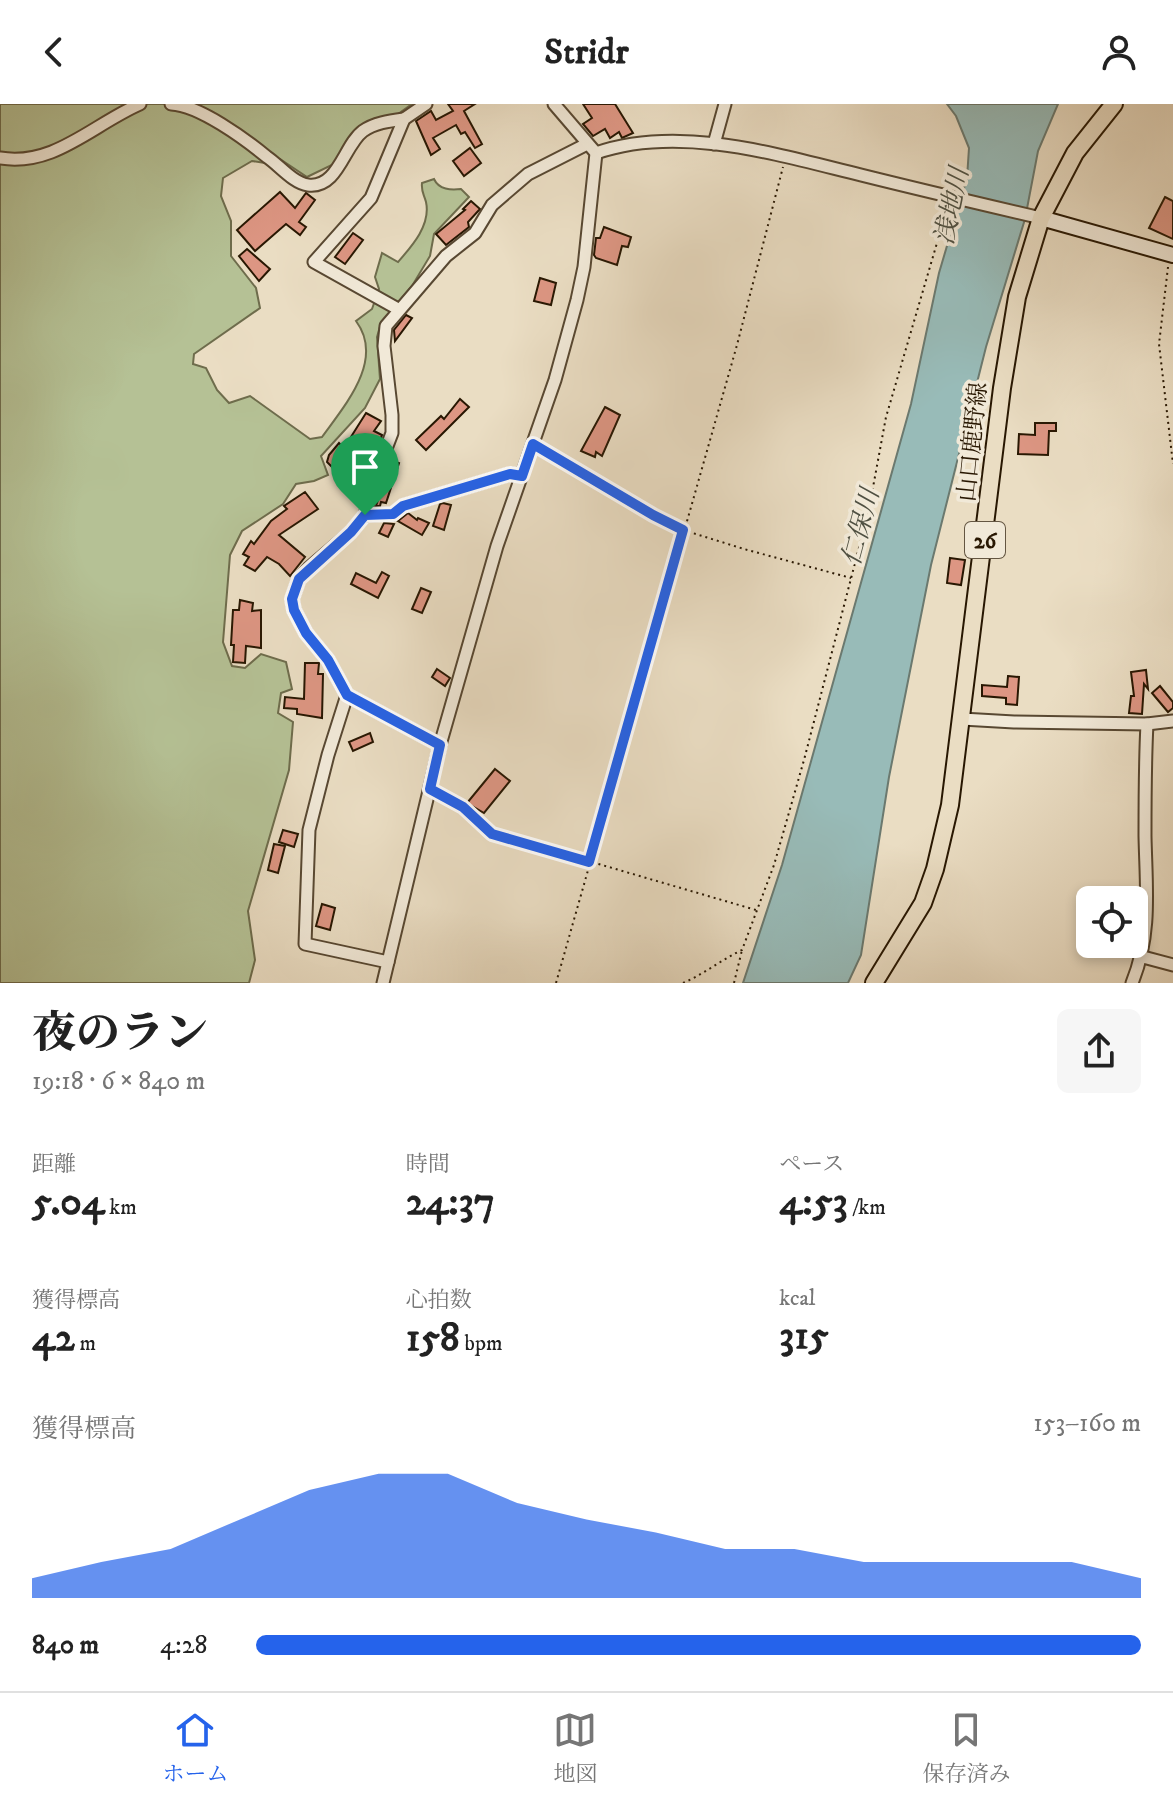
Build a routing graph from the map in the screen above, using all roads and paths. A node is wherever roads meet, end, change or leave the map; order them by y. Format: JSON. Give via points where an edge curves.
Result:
{"nodes":[{"id":1,"x":140,"y":104,"type":"edge"},
{"id":2,"x":171,"y":104,"type":"edge"},
{"id":3,"x":426,"y":104,"type":"edge"},
{"id":4,"x":554,"y":104,"type":"edge"},
{"id":5,"x":725,"y":104,"type":"edge"},
{"id":6,"x":1114,"y":104,"type":"edge"},
{"id":7,"x":404,"y":119,"type":"junction"},
{"id":8,"x":714,"y":144,"type":"junction"},
{"id":9,"x":591,"y":148,"type":"junction"},
{"id":10,"x":786,"y":157,"type":"junction"},
{"id":11,"x":0,"y":158,"type":"edge"},
{"id":12,"x":1035,"y":217,"type":"junction"},
{"id":13,"x":939,"y":236,"type":"dead end"},
{"id":14,"x":1172,"y":254,"type":"edge"},
{"id":15,"x":398,"y":309,"type":"junction"},
{"id":16,"x":533,"y":444,"type":"junction"},
{"id":17,"x":1173,"y":464,"type":"edge"},
{"id":18,"x":522,"y":476,"type":"junction"},
{"id":19,"x":365,"y":515,"type":"junction"},
{"id":20,"x":683,"y":530,"type":"junction"},
{"id":21,"x":852,"y":578,"type":"junction"},
{"id":22,"x":347,"y":695,"type":"junction"},
{"id":23,"x":962,"y":719,"type":"junction"},
{"id":24,"x":1173,"y":721,"type":"edge"},
{"id":25,"x":1147,"y":724,"type":"junction"},
{"id":26,"x":440,"y":745,"type":"junction"},
{"id":27,"x":430,"y":789,"type":"junction"},
{"id":28,"x":484,"y":829,"type":"joint"},
{"id":29,"x":589,"y":862,"type":"junction"},
{"id":30,"x":1148,"y":886,"type":"edge"},
{"id":31,"x":757,"y":911,"type":"junction"},
{"id":32,"x":742,"y":950,"type":"junction"},
{"id":33,"x":1143,"y":958,"type":"edge"},
{"id":34,"x":1147,"y":958,"type":"edge"},
{"id":35,"x":388,"y":962,"type":"junction"},
{"id":36,"x":1173,"y":965,"type":"edge"},
{"id":37,"x":383,"y":983,"type":"edge"},
{"id":38,"x":556,"y":983,"type":"edge"},
{"id":39,"x":683,"y":983,"type":"edge"},
{"id":40,"x":734,"y":983,"type":"edge"},
{"id":41,"x":874,"y":983,"type":"edge"},
{"id":42,"x":1132,"y":983,"type":"edge"}],
"edges":[{"from":1,"to":11,"type":"street","via":[[60,149],[29,160]]},
{"from":2,"to":7,"type":"street","via":[[207,117],[309,185],[339,168],[361,133]]},
{"from":3,"to":7,"type":"street"},
{"from":4,"to":9,"type":"street"},
{"from":5,"to":8,"type":"street"},
{"from":6,"to":12,"type":"main road","name":"山口鹿野線","number":"26"},
{"from":7,"to":15,"type":"street","via":[[371,198],[314,262]]},
{"from":8,"to":9,"type":"street"},
{"from":8,"to":10,"type":"street"},
{"from":9,"to":15,"type":"street","via":[[528,174],[492,205],[475,233],[446,256]]},
{"from":9,"to":16,"type":"street","via":[[584,267]]},
{"from":10,"to":12,"type":"street"},
{"from":10,"to":20,"type":"path"},
{"from":12,"to":14,"type":"street"},
{"from":12,"to":23,"type":"main road","name":"山口鹿野線","number":"26","via":[[1010,326]]},
{"from":13,"to":21,"type":"path","via":[[886,417]]},
{"from":14,"to":17,"type":"path","via":[[1159,344]]},
{"from":15,"to":19,"type":"street","via":[[386,326],[384,346],[392,433]]},
{"from":16,"to":18,"type":"street"},
{"from":16,"to":20,"type":"path"},
{"from":18,"to":19,"type":"street","via":[[510,474],[403,506],[393,514]]},
{"from":18,"to":26,"type":"street"},
{"from":19,"to":22,"type":"street","via":[[299,579],[292,599],[306,633]]},
{"from":20,"to":21,"type":"path"},
{"from":20,"to":29,"type":"path"},
{"from":21,"to":31,"type":"path"},
{"from":22,"to":26,"type":"street"},
{"from":22,"to":35,"type":"street","via":[[309,830],[305,944]]},
{"from":23,"to":25,"type":"street"},
{"from":23,"to":41,"type":"main road","name":"山口鹿野線","number":"26","via":[[935,869],[923,903]]},
{"from":24,"to":25,"type":"street"},
{"from":25,"to":30,"type":"street"},
{"from":26,"to":27,"type":"street"},
{"from":27,"to":28,"type":"lane","via":[[463,807]]},
{"from":27,"to":35,"type":"street"},
{"from":28,"to":29,"type":"path"},
{"from":29,"to":31,"type":"path"},
{"from":29,"to":38,"type":"path"},
{"from":31,"to":32,"type":"path"},
{"from":32,"to":39,"type":"path"},
{"from":32,"to":40,"type":"path"},
{"from":33,"to":42,"type":"street"},
{"from":34,"to":36,"type":"street"},
{"from":35,"to":37,"type":"street"}]}
